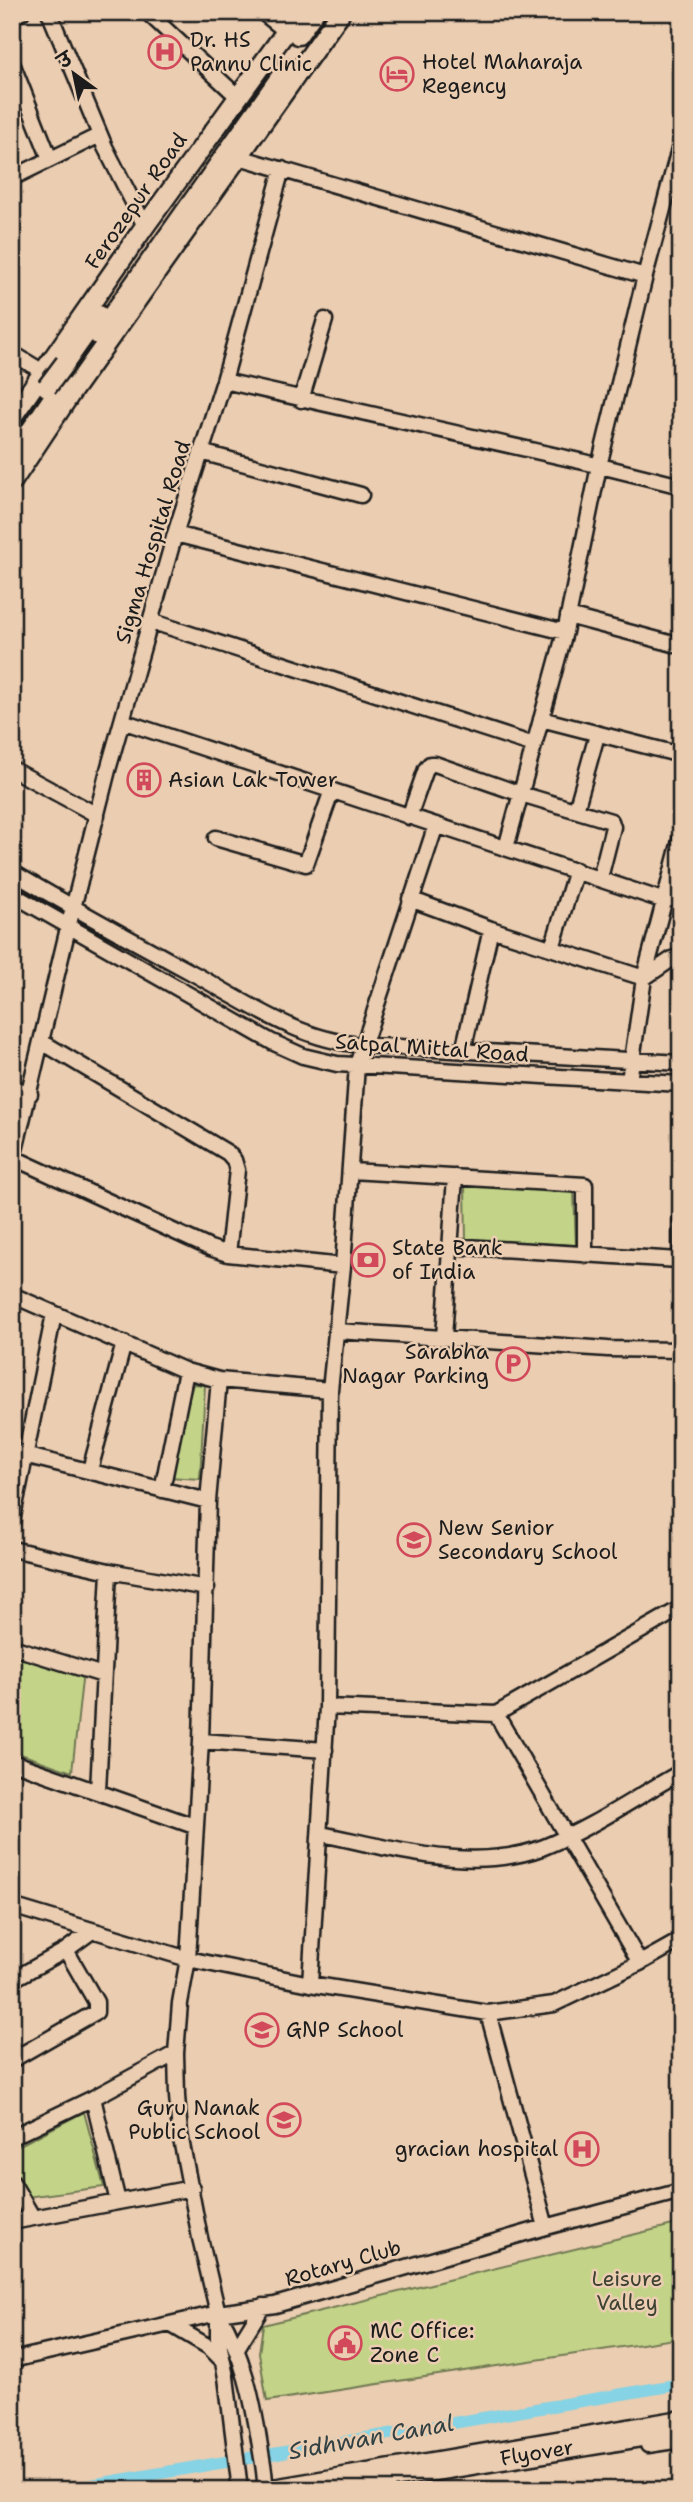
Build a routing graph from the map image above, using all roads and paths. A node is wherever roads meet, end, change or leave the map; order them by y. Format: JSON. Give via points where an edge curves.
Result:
{"nodes":[{"id":1,"x":22,"y":12,"type":"edge"},
{"id":2,"x":49,"y":12,"type":"edge"},
{"id":3,"x":148,"y":12,"type":"edge"},
{"id":4,"x":262,"y":12,"type":"edge"},
{"id":5,"x":300,"y":12,"type":"edge"},
{"id":6,"x":314,"y":12,"type":"edge"},
{"id":7,"x":327,"y":12,"type":"edge"},
{"id":8,"x":341,"y":12,"type":"edge"},
{"id":9,"x":12,"y":16,"type":"edge"},
{"id":10,"x":286,"y":31,"type":"junction"},
{"id":11,"x":12,"y":63,"type":"edge"},
{"id":12,"x":238,"y":97,"type":"junction"},
{"id":13,"x":100,"y":135,"type":"junction"},
{"id":14,"x":681,"y":142,"type":"edge"},
{"id":15,"x":239,"y":157,"type":"junction"},
{"id":16,"x":50,"y":159,"type":"junction"},
{"id":17,"x":282,"y":169,"type":"junction"},
{"id":18,"x":12,"y":178,"type":"edge"},
{"id":19,"x":145,"y":226,"type":"junction"},
{"id":20,"x":645,"y":276,"type":"junction"},
{"id":21,"x":325,"y":320,"type":"dead end"},
{"id":22,"x":12,"y":353,"type":"edge"},
{"id":23,"x":70,"y":375,"type":"junction"},
{"id":24,"x":224,"y":381,"type":"junction"},
{"id":25,"x":48,"y":386,"type":"junction"},
{"id":26,"x":301,"y":400,"type":"junction"},
{"id":27,"x":12,"y":417,"type":"edge"},
{"id":28,"x":12,"y":437,"type":"edge"},
{"id":29,"x":201,"y":452,"type":"junction"},
{"id":30,"x":12,"y":458,"type":"edge"},
{"id":31,"x":599,"y":466,"type":"junction"},
{"id":32,"x":12,"y":482,"type":"edge"},
{"id":33,"x":681,"y":486,"type":"edge"},
{"id":34,"x":360,"y":495,"type":"dead end"},
{"id":35,"x":175,"y":534,"type":"junction"},
{"id":36,"x":568,"y":616,"type":"junction"},
{"id":37,"x":150,"y":621,"type":"junction"},
{"id":38,"x":565,"y":632,"type":"junction"},
{"id":39,"x":681,"y":646,"type":"edge"},
{"id":40,"x":541,"y":719,"type":"junction"},
{"id":41,"x":122,"y":721,"type":"junction"},
{"id":42,"x":597,"y":735,"type":"junction"},
{"id":43,"x":534,"y":745,"type":"junction"},
{"id":44,"x":681,"y":755,"type":"edge"},
{"id":45,"x":12,"y":769,"type":"edge"},
{"id":46,"x":332,"y":790,"type":"junction"},
{"id":47,"x":521,"y":794,"type":"junction"},
{"id":48,"x":576,"y":810,"type":"junction"},
{"id":49,"x":97,"y":816,"type":"junction"},
{"id":50,"x":409,"y":817,"type":"junction"},
{"id":51,"x":436,"y":825,"type":"junction"},
{"id":52,"x":681,"y":837,"type":"edge"},
{"id":53,"x":216,"y":838,"type":"dead end"},
{"id":54,"x":506,"y":848,"type":"junction"},
{"id":55,"x":576,"y":870,"type":"junction"},
{"id":56,"x":12,"y":872,"type":"edge"},
{"id":57,"x":600,"y":878,"type":"junction"},
{"id":58,"x":12,"y":894,"type":"edge"},
{"id":59,"x":681,"y":895,"type":"edge"},
{"id":60,"x":410,"y":899,"type":"junction"},
{"id":61,"x":665,"y":901,"type":"junction"},
{"id":62,"x":73,"y":908,"type":"junction"},
{"id":63,"x":68,"y":928,"type":"junction"},
{"id":64,"x":491,"y":929,"type":"junction"},
{"id":65,"x":552,"y":948,"type":"junction"},
{"id":66,"x":681,"y":956,"type":"edge"},
{"id":67,"x":644,"y":978,"type":"junction"},
{"id":68,"x":42,"y":1042,"type":"junction"},
{"id":69,"x":363,"y":1045,"type":"junction"},
{"id":70,"x":463,"y":1051,"type":"junction"},
{"id":71,"x":632,"y":1060,"type":"junction"},
{"id":72,"x":681,"y":1063,"type":"edge"},
{"id":73,"x":357,"y":1065,"type":"junction"},
{"id":74,"x":629,"y":1081,"type":"junction"},
{"id":75,"x":681,"y":1084,"type":"edge"},
{"id":76,"x":12,"y":1087,"type":"edge"},
{"id":77,"x":30,"y":1094,"type":"junction"},
{"id":78,"x":13,"y":1161,"type":"edge"},
{"id":79,"x":351,"y":1171,"type":"junction"},
{"id":80,"x":455,"y":1177,"type":"junction"},
{"id":81,"x":681,"y":1218,"type":"edge"},
{"id":82,"x":450,"y":1246,"type":"junction"},
{"id":83,"x":228,"y":1254,"type":"junction"},
{"id":84,"x":585,"y":1255,"type":"junction"},
{"id":85,"x":679,"y":1260,"type":"edge"},
{"id":86,"x":343,"y":1266,"type":"junction"},
{"id":87,"x":681,"y":1287,"type":"edge"},
{"id":88,"x":12,"y":1295,"type":"edge"},
{"id":89,"x":54,"y":1314,"type":"junction"},
{"id":90,"x":337,"y":1331,"type":"junction"},
{"id":91,"x":444,"y":1337,"type":"junction"},
{"id":92,"x":124,"y":1343,"type":"junction"},
{"id":93,"x":681,"y":1350,"type":"edge"},
{"id":94,"x":186,"y":1371,"type":"junction"},
{"id":95,"x":219,"y":1380,"type":"junction"},
{"id":96,"x":330,"y":1390,"type":"junction"},
{"id":97,"x":19,"y":1453,"type":"edge"},
{"id":98,"x":90,"y":1469,"type":"junction"},
{"id":99,"x":162,"y":1490,"type":"junction"},
{"id":100,"x":208,"y":1501,"type":"junction"},
{"id":101,"x":12,"y":1521,"type":"edge"},
{"id":102,"x":12,"y":1549,"type":"edge"},
{"id":103,"x":109,"y":1572,"type":"junction"},
{"id":104,"x":207,"y":1588,"type":"junction"},
{"id":105,"x":681,"y":1608,"type":"edge"},
{"id":106,"x":12,"y":1647,"type":"edge"},
{"id":107,"x":103,"y":1675,"type":"junction"},
{"id":108,"x":327,"y":1707,"type":"junction"},
{"id":109,"x":496,"y":1714,"type":"junction"},
{"id":110,"x":201,"y":1741,"type":"junction"},
{"id":111,"x":326,"y":1750,"type":"junction"},
{"id":112,"x":12,"y":1762,"type":"edge"},
{"id":113,"x":681,"y":1772,"type":"edge"},
{"id":114,"x":98,"y":1791,"type":"junction"},
{"id":115,"x":194,"y":1826,"type":"junction"},
{"id":116,"x":321,"y":1834,"type":"junction"},
{"id":117,"x":567,"y":1836,"type":"junction"},
{"id":118,"x":12,"y":1906,"type":"edge"},
{"id":119,"x":92,"y":1931,"type":"junction"},
{"id":120,"x":681,"y":1940,"type":"edge"},
{"id":121,"x":66,"y":1950,"type":"junction"},
{"id":122,"x":188,"y":1959,"type":"junction"},
{"id":123,"x":640,"y":1963,"type":"junction"},
{"id":124,"x":12,"y":1980,"type":"edge"},
{"id":125,"x":310,"y":1983,"type":"junction"},
{"id":126,"x":488,"y":2013,"type":"junction"},
{"id":127,"x":176,"y":2053,"type":"junction"},
{"id":128,"x":12,"y":2060,"type":"edge"},
{"id":129,"x":93,"y":2098,"type":"junction"},
{"id":130,"x":12,"y":2137,"type":"edge"},
{"id":131,"x":12,"y":2182,"type":"edge"},
{"id":132,"x":192,"y":2188,"type":"junction"},
{"id":133,"x":681,"y":2191,"type":"edge"},
{"id":134,"x":118,"y":2202,"type":"junction"},
{"id":135,"x":33,"y":2218,"type":"junction"},
{"id":136,"x":12,"y":2222,"type":"edge"},
{"id":137,"x":546,"y":2227,"type":"junction"},
{"id":138,"x":263,"y":2306,"type":"junction"},
{"id":139,"x":218,"y":2313,"type":"junction"},
{"id":140,"x":170,"y":2324,"type":"junction"},
{"id":141,"x":237,"y":2348,"type":"junction"},
{"id":142,"x":12,"y":2360,"type":"edge"},
{"id":143,"x":223,"y":2361,"type":"junction"},
{"id":144,"x":681,"y":2418,"type":"edge"},
{"id":145,"x":681,"y":2428,"type":"edge"},
{"id":146,"x":681,"y":2440,"type":"edge"},
{"id":147,"x":240,"y":2487,"type":"edge"},
{"id":148,"x":263,"y":2487,"type":"edge"},
{"id":149,"x":311,"y":2490,"type":"edge"},
{"id":150,"x":363,"y":2490,"type":"edge"}],
"edges":[{"from":1,"to":9,"type":"street"},
{"from":2,"to":13,"type":"street"},
{"from":3,"to":12,"type":"street"},
{"from":4,"to":10,"type":"street"},
{"from":5,"to":10,"type":"main road","name":"Ferozepur Road"},
{"from":6,"to":23,"type":"main road"},
{"from":7,"to":23,"type":"main road"},
{"from":8,"to":15,"type":"main road","name":"Ferozepur Road"},
{"from":10,"to":12,"type":"main road","name":"Ferozepur Road"},
{"from":11,"to":16,"type":"street"},
{"from":12,"to":19,"type":"main road","name":"Ferozepur Road"},
{"from":13,"to":16,"type":"street"},
{"from":13,"to":19,"type":"street"},
{"from":14,"to":20,"type":"street"},
{"from":15,"to":17,"type":"street"},
{"from":15,"to":23,"type":"main road","name":"Ferozepur Road"},
{"from":16,"to":18,"type":"street"},
{"from":17,"to":20,"type":"street"},
{"from":17,"to":24,"type":"street","name":"Sigma Hospital Road"},
{"from":19,"to":25,"type":"main road","name":"Ferozepur Road"},
{"from":20,"to":31,"type":"street"},
{"from":21,"to":26,"type":"street"},
{"from":22,"to":25,"type":"street"},
{"from":23,"to":25,"type":"main road","name":"Ferozepur Road","bridge":true},
{"from":23,"to":32,"type":"main road","name":"Ferozepur Road"},
{"from":24,"to":26,"type":"street"},
{"from":24,"to":29,"type":"street","name":"Sigma Hospital Road"},
{"from":25,"to":27,"type":"main road","name":"Ferozepur Road"},
{"from":25,"to":28,"type":"main road"},
{"from":25,"to":30,"type":"main road"},
{"from":26,"to":31,"type":"street"},
{"from":29,"to":34,"type":"street"},
{"from":29,"to":35,"type":"street","name":"Sigma Hospital Road"},
{"from":31,"to":33,"type":"street"},
{"from":31,"to":36,"type":"street"},
{"from":35,"to":37,"type":"street","name":"Sigma Hospital Road"},
{"from":35,"to":38,"type":"street"},
{"from":36,"to":38,"type":"street"},
{"from":36,"to":39,"type":"street"},
{"from":37,"to":41,"type":"street","name":"Sigma Hospital Road"},
{"from":37,"to":43,"type":"street"},
{"from":38,"to":40,"type":"street"},
{"from":40,"to":42,"type":"street"},
{"from":40,"to":43,"type":"street"},
{"from":41,"to":46,"type":"street"},
{"from":41,"to":49,"type":"street","name":"Sigma Hospital Road"},
{"from":42,"to":44,"type":"street"},
{"from":42,"to":48,"type":"street"},
{"from":43,"to":47,"type":"street"},
{"from":45,"to":49,"type":"street"},
{"from":46,"to":50,"type":"street"},
{"from":46,"to":53,"type":"street","via":[[306,864]]},
{"from":47,"to":48,"type":"street"},
{"from":47,"to":50,"type":"street","via":[[430,764]]},
{"from":47,"to":54,"type":"street"},
{"from":48,"to":57,"type":"street","via":[[613,823]]},
{"from":49,"to":62,"type":"street","name":"Sigma Hospital Road"},
{"from":50,"to":51,"type":"street"},
{"from":51,"to":54,"type":"street"},
{"from":51,"to":60,"type":"street"},
{"from":52,"to":61,"type":"street"},
{"from":54,"to":55,"type":"street"},
{"from":55,"to":57,"type":"street"},
{"from":55,"to":65,"type":"street"},
{"from":56,"to":62,"type":"street","name":"Satpal Mittal Road"},
{"from":57,"to":61,"type":"street"},
{"from":58,"to":63,"type":"street","name":"Satpal Mittal Road"},
{"from":59,"to":61,"type":"street"},
{"from":60,"to":64,"type":"street"},
{"from":60,"to":69,"type":"street"},
{"from":61,"to":67,"type":"street"},
{"from":62,"to":63,"type":"street","name":"Sigma Hospital Road"},
{"from":62,"to":69,"type":"street","name":"Satpal Mittal Road","via":[[284,1023],[324,1039]]},
{"from":63,"to":68,"type":"street","name":"Sigma Hospital Road"},
{"from":63,"to":73,"type":"street","name":"Satpal Mittal Road","via":[[272,1042],[320,1061]]},
{"from":64,"to":65,"type":"street"},
{"from":64,"to":70,"type":"street"},
{"from":65,"to":67,"type":"street"},
{"from":66,"to":67,"type":"street"},
{"from":67,"to":71,"type":"street"},
{"from":68,"to":77,"type":"street","name":"Sigma Hospital Road"},
{"from":68,"to":83,"type":"street","via":[[228,1153],[237,1170]]},
{"from":69,"to":70,"type":"street","name":"Satpal Mittal Road"},
{"from":69,"to":73,"type":"street"},
{"from":70,"to":71,"type":"street","name":"Satpal Mittal Road"},
{"from":71,"to":72,"type":"street","name":"Satpal Mittal Road"},
{"from":71,"to":74,"type":"street"},
{"from":73,"to":74,"type":"street","name":"Satpal Mittal Road"},
{"from":73,"to":79,"type":"street"},
{"from":74,"to":75,"type":"street","name":"Satpal Mittal Road"},
{"from":76,"to":77,"type":"street"},
{"from":77,"to":78,"type":"street","name":"Sigma Hospital Road"},
{"from":78,"to":83,"type":"street"},
{"from":79,"to":80,"type":"street"},
{"from":79,"to":86,"type":"street"},
{"from":80,"to":82,"type":"street"},
{"from":80,"to":84,"type":"street","via":[[585,1185]]},
{"from":81,"to":85,"type":"street"},
{"from":82,"to":84,"type":"street"},
{"from":82,"to":91,"type":"street"},
{"from":83,"to":86,"type":"street"},
{"from":84,"to":85,"type":"street"},
{"from":85,"to":87,"type":"street"},
{"from":86,"to":90,"type":"street"},
{"from":88,"to":89,"type":"street"},
{"from":89,"to":92,"type":"street"},
{"from":89,"to":97,"type":"street"},
{"from":90,"to":91,"type":"street"},
{"from":90,"to":96,"type":"street"},
{"from":91,"to":93,"type":"street"},
{"from":92,"to":94,"type":"street"},
{"from":92,"to":98,"type":"street"},
{"from":94,"to":95,"type":"street"},
{"from":94,"to":99,"type":"street"},
{"from":95,"to":96,"type":"street"},
{"from":95,"to":100,"type":"street"},
{"from":96,"to":108,"type":"street"},
{"from":97,"to":98,"type":"street"},
{"from":97,"to":101,"type":"street"},
{"from":98,"to":99,"type":"street"},
{"from":99,"to":100,"type":"street"},
{"from":100,"to":104,"type":"street"},
{"from":102,"to":103,"type":"street"},
{"from":103,"to":104,"type":"street"},
{"from":103,"to":107,"type":"street"},
{"from":104,"to":110,"type":"street"},
{"from":105,"to":109,"type":"street"},
{"from":106,"to":107,"type":"street"},
{"from":107,"to":114,"type":"street"},
{"from":108,"to":109,"type":"street"},
{"from":108,"to":111,"type":"street"},
{"from":109,"to":117,"type":"street"},
{"from":110,"to":111,"type":"street"},
{"from":110,"to":115,"type":"street"},
{"from":111,"to":116,"type":"street"},
{"from":112,"to":114,"type":"street"},
{"from":113,"to":117,"type":"street"},
{"from":114,"to":115,"type":"street"},
{"from":115,"to":122,"type":"street"},
{"from":116,"to":117,"type":"street","via":[[456,1858],[512,1855]]},
{"from":116,"to":125,"type":"street"},
{"from":117,"to":123,"type":"street"},
{"from":118,"to":119,"type":"street"},
{"from":119,"to":121,"type":"street"},
{"from":119,"to":122,"type":"street"},
{"from":120,"to":123,"type":"street"},
{"from":121,"to":124,"type":"street"},
{"from":121,"to":128,"type":"street","via":[[96,2002],[96,2012]]},
{"from":122,"to":125,"type":"street"},
{"from":122,"to":127,"type":"street"},
{"from":123,"to":126,"type":"street","via":[[554,2004]]},
{"from":125,"to":126,"type":"street"},
{"from":126,"to":137,"type":"street"},
{"from":127,"to":129,"type":"street"},
{"from":127,"to":132,"type":"street","via":[[180,2134]]},
{"from":129,"to":130,"type":"street"},
{"from":129,"to":134,"type":"street"},
{"from":131,"to":135,"type":"street"},
{"from":132,"to":134,"type":"street"},
{"from":132,"to":139,"type":"street"},
{"from":133,"to":137,"type":"street","name":"Rotary Club"},
{"from":134,"to":135,"type":"street"},
{"from":135,"to":136,"type":"street"},
{"from":137,"to":138,"type":"street","name":"Rotary Club"},
{"from":138,"to":139,"type":"street","name":"Rotary Club"},
{"from":138,"to":141,"type":"street"},
{"from":139,"to":140,"type":"street","name":"Rotary Club"},
{"from":139,"to":141,"type":"street"},
{"from":139,"to":143,"type":"street"},
{"from":140,"to":142,"type":"street","name":"Rotary Club"},
{"from":140,"to":143,"type":"street"},
{"from":141,"to":148,"type":"street","via":[[257,2424]]},
{"from":143,"to":147,"type":"street"},
{"from":144,"to":148,"type":"street"},
{"from":145,"to":149,"type":"highway","name":"Flyover"},
{"from":146,"to":150,"type":"street"}]}
